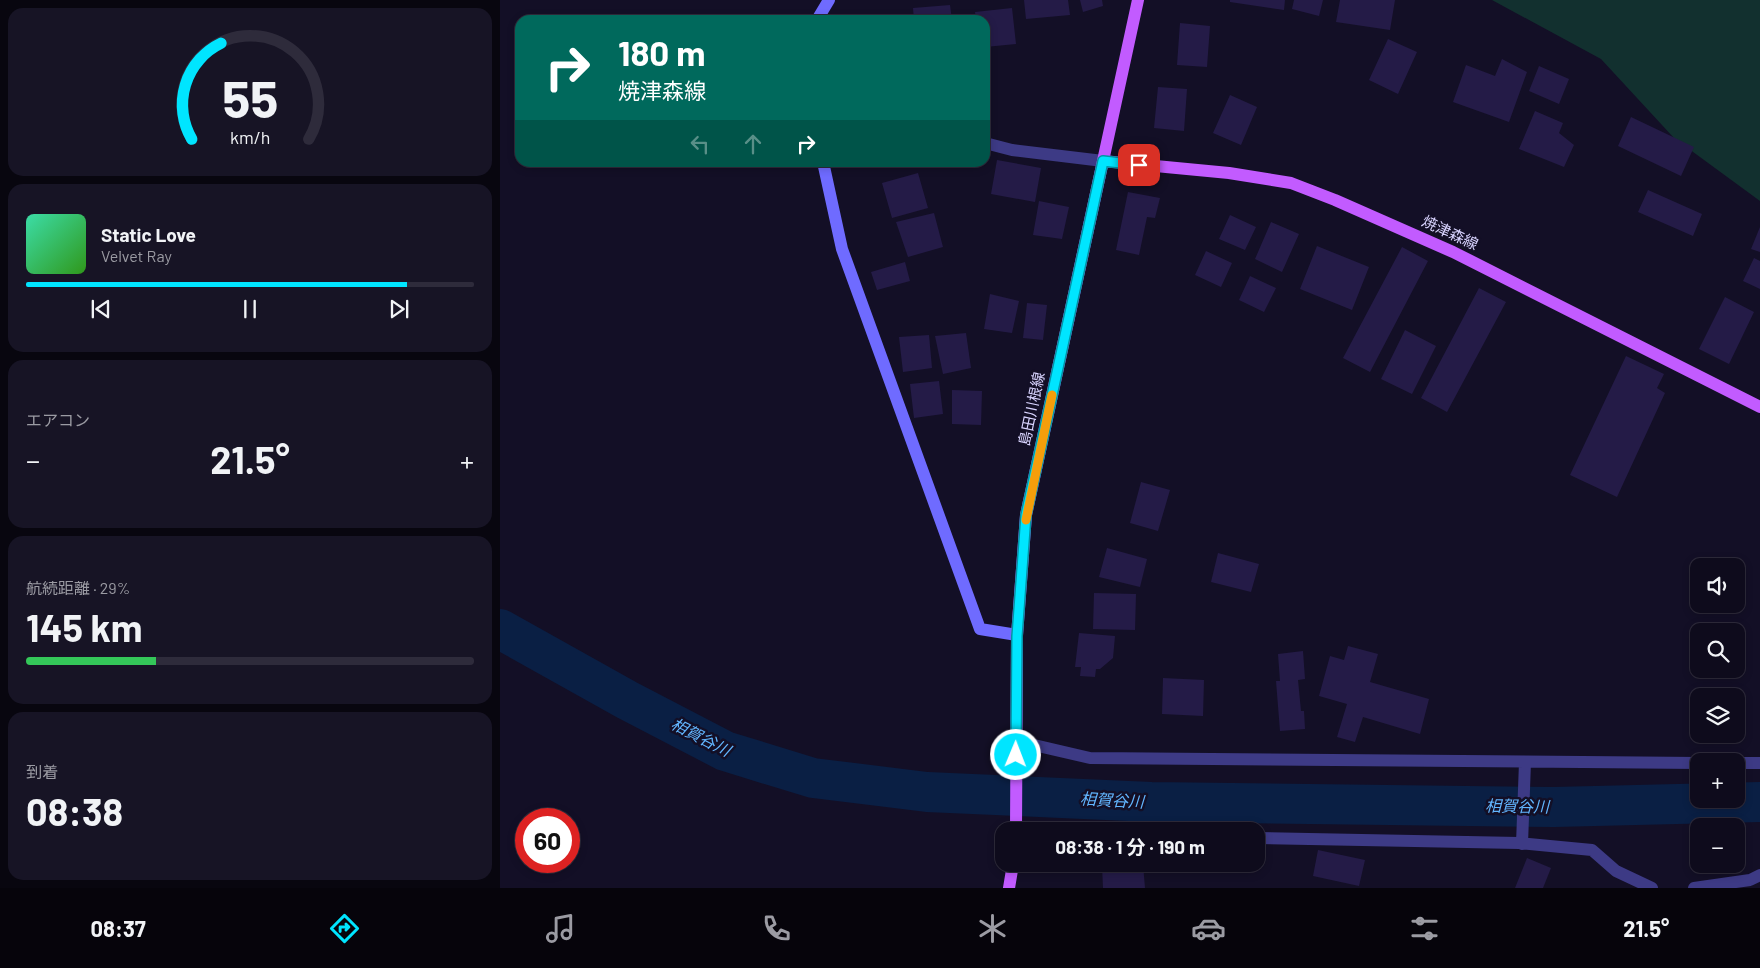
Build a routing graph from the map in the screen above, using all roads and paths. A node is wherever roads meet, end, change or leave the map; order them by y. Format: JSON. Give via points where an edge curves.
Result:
{"nodes":[{"id":1,"x":829,"y":0,"type":"edge"},
{"id":2,"x":1138,"y":0,"type":"edge"},
{"id":3,"x":820,"y":15,"type":"edge"},
{"id":4,"x":990,"y":144,"type":"edge"},
{"id":5,"x":1103,"y":161,"type":"junction"},
{"id":6,"x":824,"y":167,"type":"edge"},
{"id":7,"x":1760,"y":407,"type":"edge"},
{"id":8,"x":1017,"y":636,"type":"junction"},
{"id":9,"x":1017,"y":741,"type":"junction"},
{"id":10,"x":1525,"y":762,"type":"junction"},
{"id":11,"x":1690,"y":763,"type":"edge"},
{"id":12,"x":1745,"y":763,"type":"edge"},
{"id":13,"x":1760,"y":763,"type":"edge"},
{"id":14,"x":1016,"y":822,"type":"edge"},
{"id":15,"x":1265,"y":838,"type":"edge"},
{"id":16,"x":1522,"y":844,"type":"junction"},
{"id":17,"x":1011,"y":872,"type":"edge"},
{"id":18,"x":1760,"y":876,"type":"edge"},
{"id":19,"x":1008,"y":888,"type":"edge"},
{"id":20,"x":1652,"y":888,"type":"edge"},
{"id":21,"x":1694,"y":888,"type":"edge"}],
"edges":[{"from":1,"to":3,"type":"street"},
{"from":2,"to":5,"type":"main road","name":"島田川根線"},
{"from":4,"to":5,"type":"street"},
{"from":5,"to":7,"type":"main road","name":"焼津森線","via":[[1291,183],[1454,252]]},
{"from":5,"to":8,"type":"main road","name":"島田川根線","via":[[1026,515]]},
{"from":6,"to":8,"type":"street","via":[[842,249],[980,629]]},
{"from":8,"to":9,"type":"main road","name":"島田川根線"},
{"from":9,"to":10,"type":"street","via":[[1090,758]]},
{"from":9,"to":14,"type":"main road","name":"島田川根線"},
{"from":10,"to":11,"type":"street"},
{"from":10,"to":16,"type":"street"},
{"from":12,"to":13,"type":"street"},
{"from":15,"to":16,"type":"street"},
{"from":16,"to":20,"type":"street","via":[[1592,850],[1616,871]]},
{"from":17,"to":19,"type":"main road"},
{"from":18,"to":21,"type":"street"}]}
